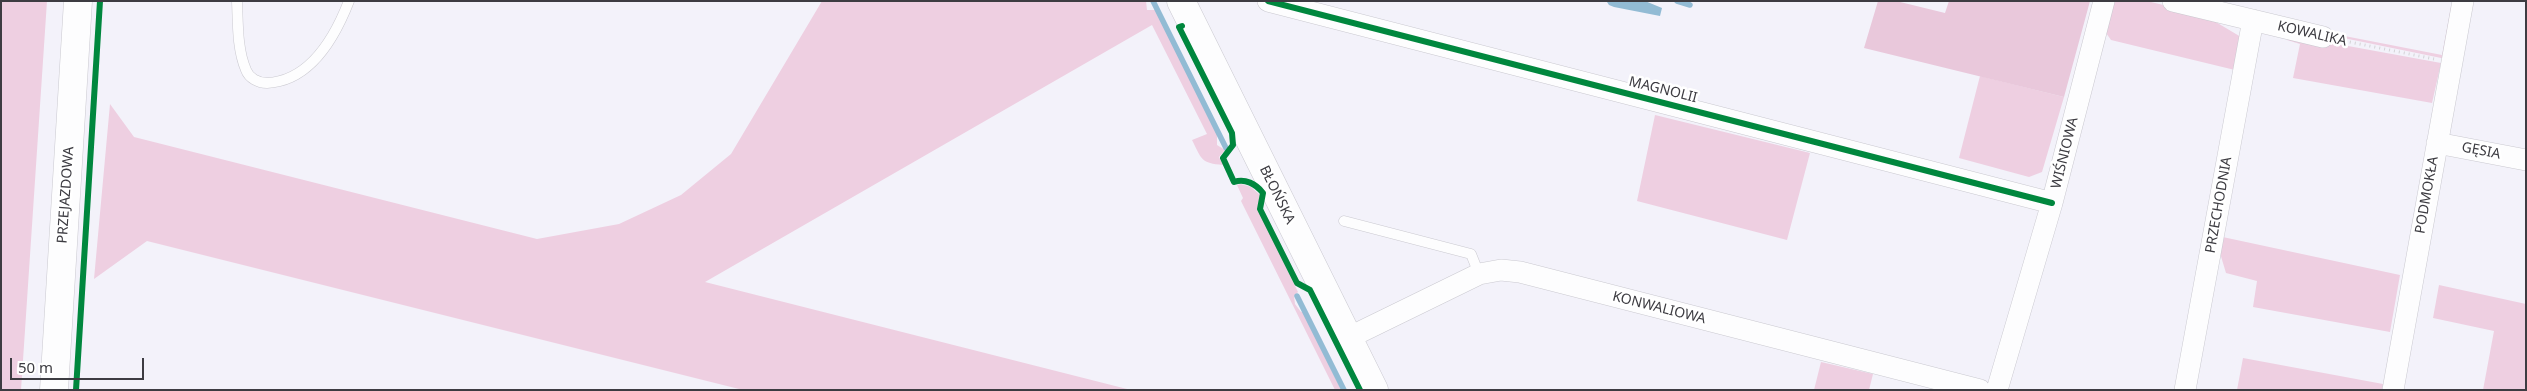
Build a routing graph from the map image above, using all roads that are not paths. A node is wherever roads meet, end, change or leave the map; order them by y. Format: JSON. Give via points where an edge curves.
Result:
{"nodes":[{"id":1,"x":78,"y":1,"type":"edge"},
{"id":2,"x":237,"y":1,"type":"edge"},
{"id":3,"x":349,"y":1,"type":"edge"},
{"id":4,"x":1181,"y":1,"type":"edge"},
{"id":5,"x":1268,"y":1,"type":"edge"},
{"id":6,"x":2104,"y":1,"type":"edge"},
{"id":7,"x":2173,"y":1,"type":"edge"},
{"id":8,"x":2463,"y":1,"type":"edge"},
{"id":9,"x":2253,"y":20,"type":"junction"},
{"id":10,"x":2323,"y":37,"type":"road end"},
{"id":11,"x":2437,"y":143,"type":"junction"},
{"id":12,"x":2526,"y":160,"type":"edge"},
{"id":13,"x":2052,"y":203,"type":"junction"},
{"id":14,"x":1344,"y":221,"type":"dead end"},
{"id":15,"x":1479,"y":274,"type":"junction"},
{"id":16,"x":1348,"y":338,"type":"junction"},
{"id":17,"x":54,"y":390,"type":"edge"},
{"id":18,"x":1374,"y":390,"type":"edge"},
{"id":19,"x":1980,"y":390,"type":"edge"},
{"id":20,"x":1997,"y":390,"type":"edge"},
{"id":21,"x":2185,"y":390,"type":"edge"},
{"id":22,"x":2392,"y":390,"type":"edge"}],
"edges":[{"from":1,"to":17,"type":"street","name":"PRZEJAZDOWA"},
{"from":2,"to":3,"type":"lane","via":[[239,37],[246,71],[261,83],[284,80],[308,67],[334,33]]},
{"from":4,"to":16,"type":"street","name":"BŁOŃSKA"},
{"from":5,"to":13,"type":"street","name":"MAGNOLII"},
{"from":6,"to":13,"type":"street","name":"WIŚNIOWA"},
{"from":7,"to":9,"type":"street","name":"KOWALIKA"},
{"from":8,"to":11,"type":"street","name":"PODMOKŁA"},
{"from":9,"to":10,"type":"street","name":"KOWALIKA"},
{"from":9,"to":21,"type":"street","name":"PRZECHODNIA"},
{"from":11,"to":12,"type":"street","name":"GĘSIA"},
{"from":11,"to":22,"type":"street","name":"PODMOKŁA"},
{"from":13,"to":20,"type":"street","name":"WIŚNIOWA"},
{"from":14,"to":15,"type":"lane","via":[[1472,254]]},
{"from":15,"to":16,"type":"street","name":"KONWALIOWA"},
{"from":15,"to":19,"type":"street","name":"KONWALIOWA","via":[[1502,270],[1520,272]]},
{"from":16,"to":18,"type":"street","name":"BŁOŃSKA"}]}
